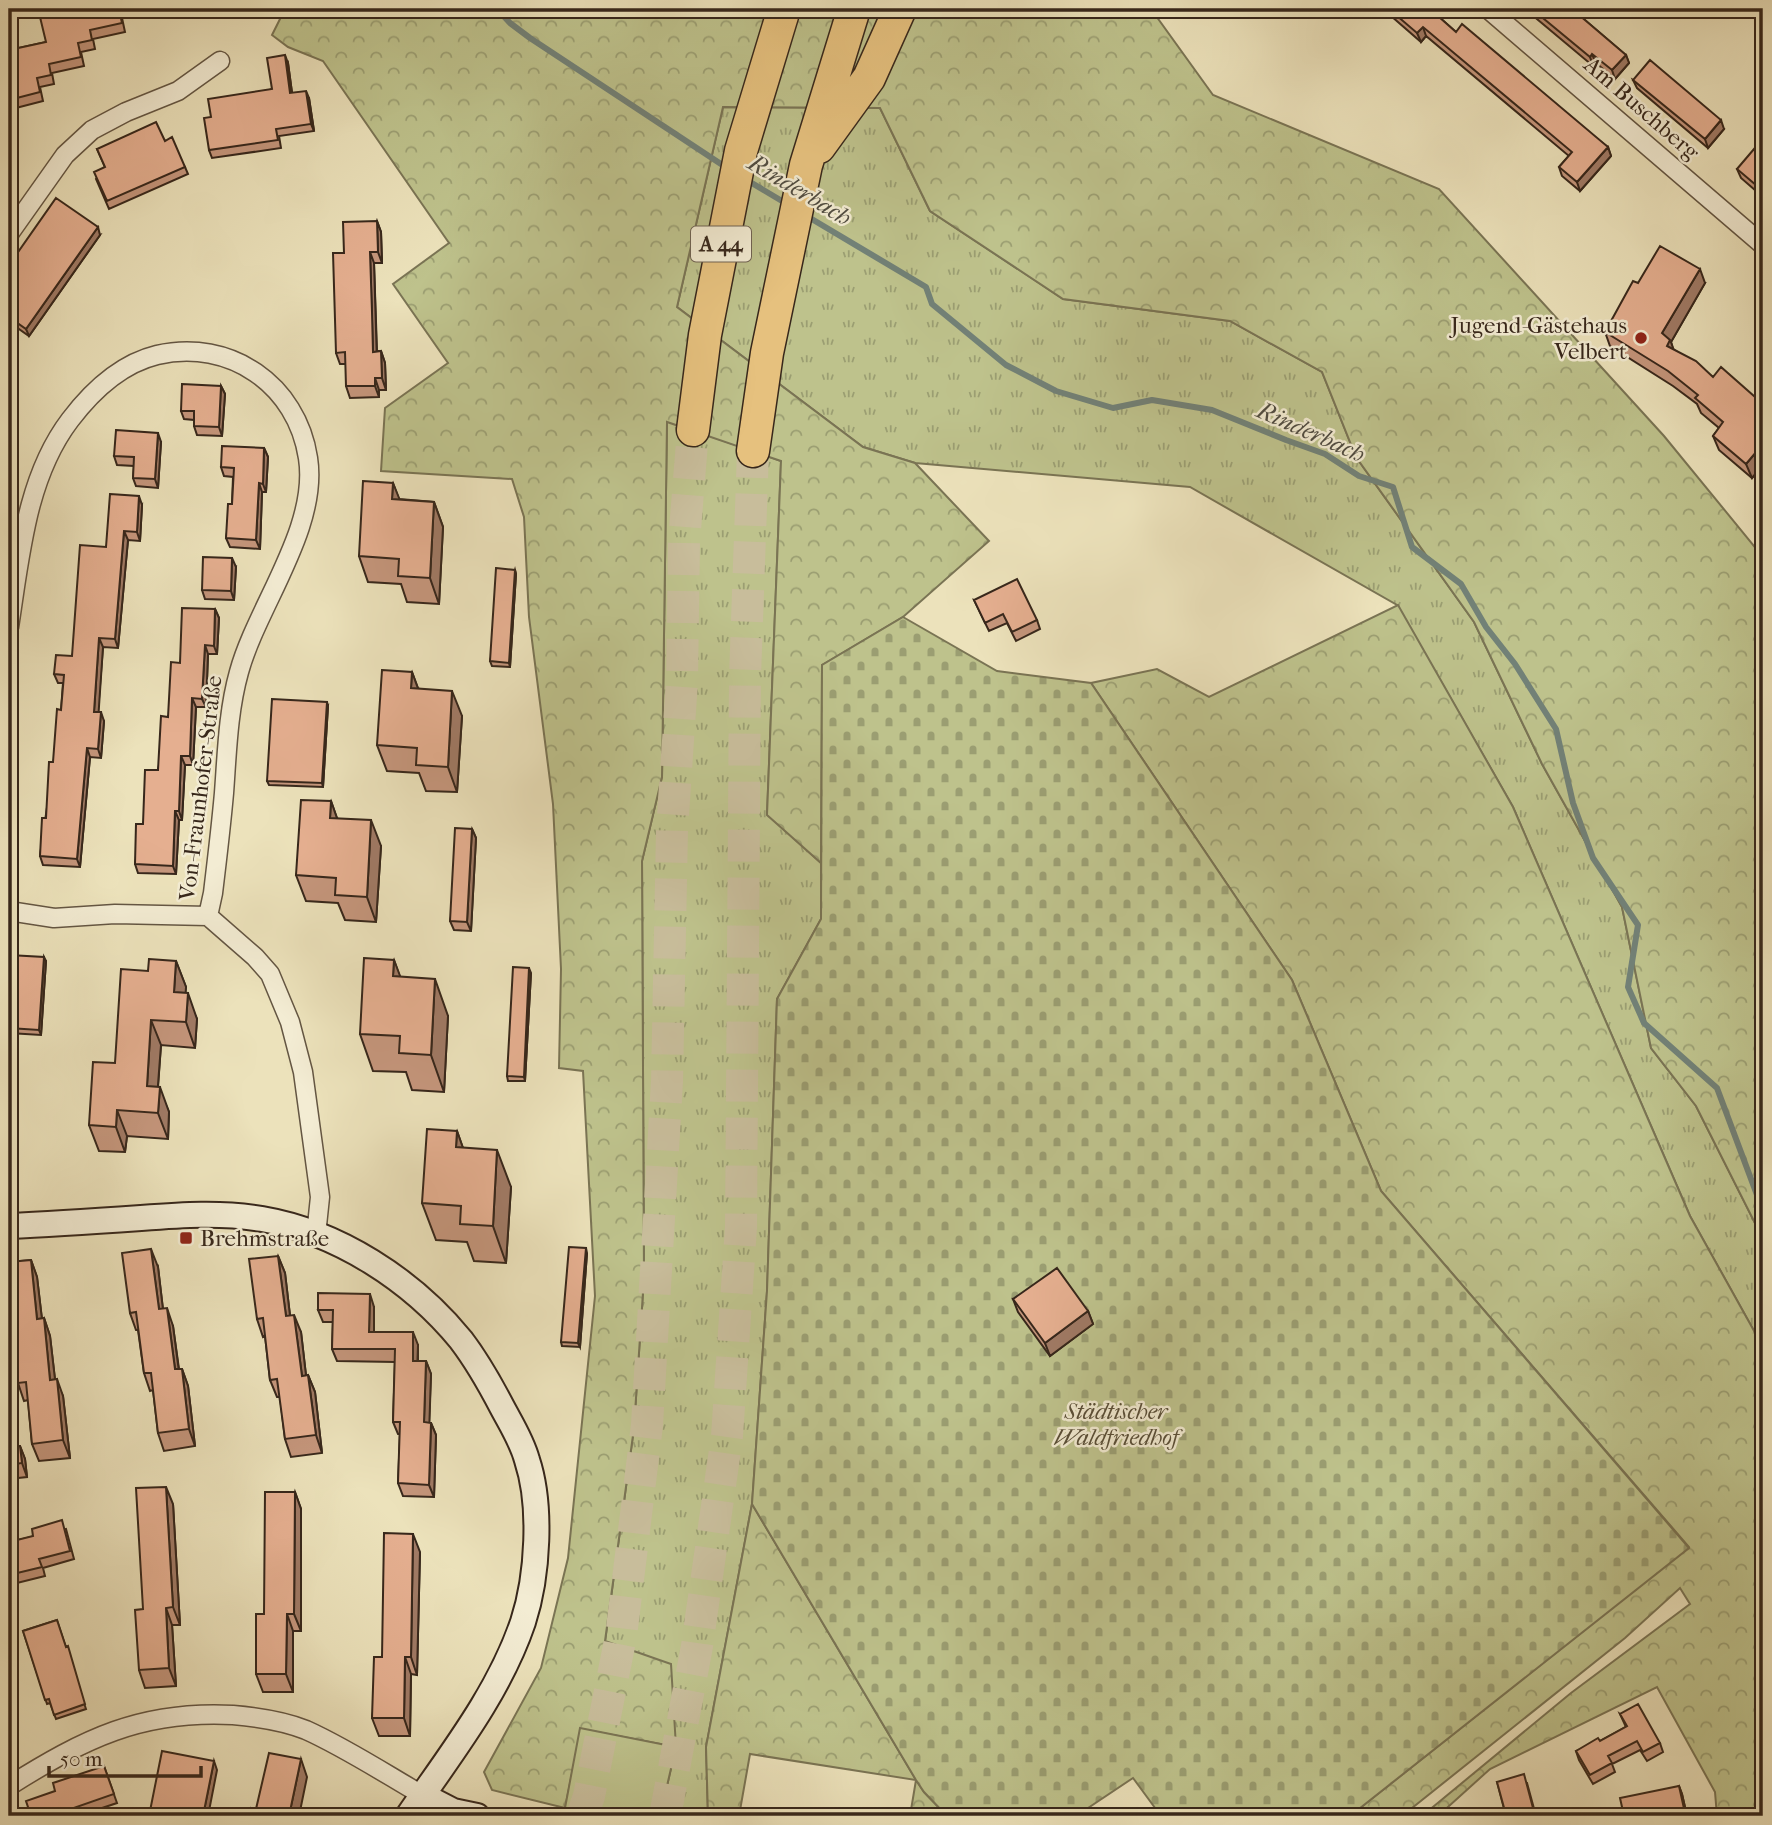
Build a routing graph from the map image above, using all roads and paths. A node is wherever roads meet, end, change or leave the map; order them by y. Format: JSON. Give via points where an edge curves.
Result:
{"nodes":[{"id":1,"x":784,"y":9,"type":"edge"},
{"id":2,"x":854,"y":9,"type":"edge"},
{"id":3,"x":900,"y":9,"type":"edge"},
{"id":4,"x":1488,"y":9,"type":"edge"},
{"id":5,"x":220,"y":61,"type":"dead end"},
{"id":6,"x":806,"y":165,"type":"junction"},
{"id":7,"x":9,"y":234,"type":"edge"},
{"id":8,"x":1763,"y":245,"type":"edge"},
{"id":9,"x":693,"y":430,"type":"tunnel mouth"},
{"id":10,"x":752,"y":451,"type":"tunnel mouth"},
{"id":11,"x":9,"y":627,"type":"edge"},
{"id":12,"x":9,"y":911,"type":"edge"},
{"id":13,"x":208,"y":916,"type":"junction"},
{"id":14,"x":9,"y":1226,"type":"edge"},
{"id":15,"x":316,"y":1234,"type":"junction"},
{"id":16,"x":9,"y":1786,"type":"edge"},
{"id":17,"x":422,"y":1795,"type":"junction"},
{"id":18,"x":408,"y":1816,"type":"edge"},
{"id":19,"x":478,"y":1816,"type":"edge"}],
"edges":[{"from":1,"to":9,"type":"highway","number":"A 44","via":[[741,151],[705,335]]},
{"from":2,"to":6,"type":"highway"},
{"from":3,"to":6,"type":"highway","via":[[869,78]]},
{"from":4,"to":8,"type":"street","name":"Am Buschberg"},
{"from":5,"to":7,"type":"street","via":[[178,91],[92,130],[65,155]]},
{"from":6,"to":10,"type":"highway"},
{"from":11,"to":13,"type":"street","name":"Von-Fraunhofer-Straße","via":[[23,541],[47,457],[94,392],[130,366],[180,351],[240,363],[267,379],[295,415],[308,458],[308,483],[294,540],[249,639],[238,675]]},
{"from":12,"to":13,"type":"street","via":[[54,918]]},
{"from":13,"to":15,"type":"street","via":[[270,974],[289,1021],[303,1072],[320,1197]]},
{"from":14,"to":15,"type":"street","via":[[208,1213],[263,1219]]},
{"from":15,"to":17,"type":"street","via":[[348,1248],[408,1288],[460,1339],[514,1429],[530,1473],[536,1540],[524,1620],[483,1706]]},
{"from":16,"to":17,"type":"street","via":[[107,1732],[179,1716],[217,1715],[254,1717],[303,1729]]},
{"from":17,"to":18,"type":"street"},
{"from":17,"to":19,"type":"street","via":[[453,1811]]}]}
